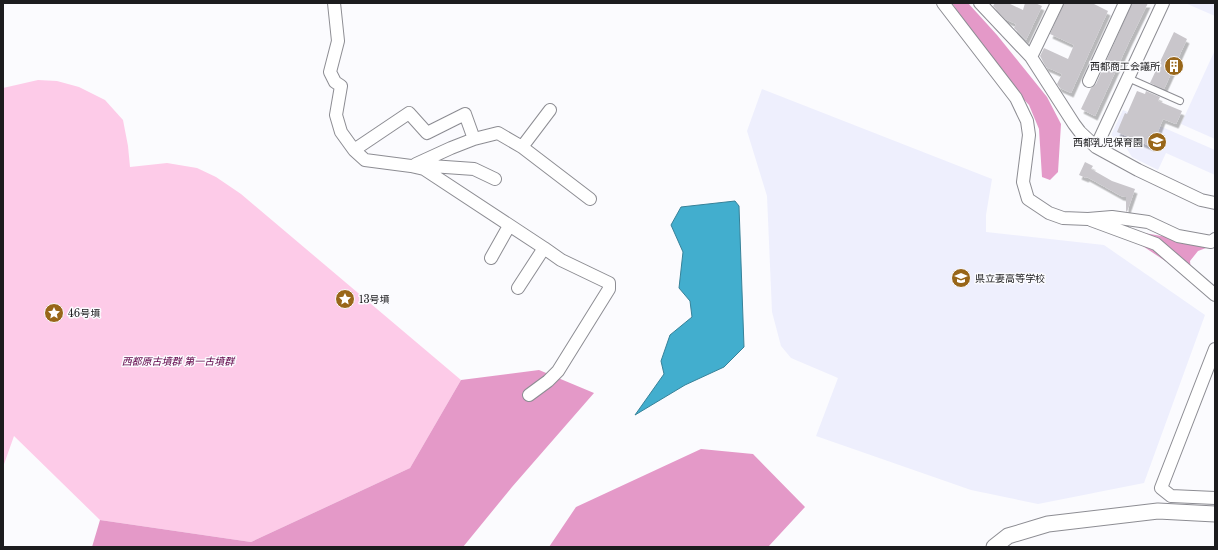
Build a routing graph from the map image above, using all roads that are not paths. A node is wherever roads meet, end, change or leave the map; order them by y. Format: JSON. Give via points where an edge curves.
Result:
{"nodes":[{"id":1,"x":334,"y":3,"type":"edge"},
{"id":2,"x":944,"y":3,"type":"edge"},
{"id":3,"x":1057,"y":3,"type":"edge"},
{"id":4,"x":1125,"y":3,"type":"edge"},
{"id":5,"x":1163,"y":3,"type":"edge"},
{"id":6,"x":984,"y":5,"type":"edge"},
{"id":7,"x":1031,"y":57,"type":"junction"},
{"id":8,"x":1128,"y":78,"type":"junction"},
{"id":9,"x":1089,"y":81,"type":"dead end"},
{"id":10,"x":1180,"y":101,"type":"dead end"},
{"id":11,"x":550,"y":110,"type":"dead end"},
{"id":12,"x":474,"y":139,"type":"junction"},
{"id":13,"x":522,"y":147,"type":"junction"},
{"id":14,"x":1096,"y":147,"type":"junction"},
{"id":15,"x":354,"y":150,"type":"junction"},
{"id":16,"x":412,"y":166,"type":"junction"},
{"id":17,"x":424,"y":169,"type":"junction"},
{"id":18,"x":495,"y":179,"type":"dead end"},
{"id":19,"x":590,"y":199,"type":"dead end"},
{"id":20,"x":1215,"y":203,"type":"edge"},
{"id":21,"x":1088,"y":219,"type":"junction"},
{"id":22,"x":509,"y":226,"type":"junction"},
{"id":23,"x":1215,"y":239,"type":"edge"},
{"id":24,"x":544,"y":248,"type":"junction"},
{"id":25,"x":490,"y":258,"type":"dead end"},
{"id":26,"x":518,"y":288,"type":"dead end"},
{"id":27,"x":1215,"y":295,"type":"edge"},
{"id":28,"x":1215,"y":349,"type":"edge"},
{"id":29,"x":529,"y":395,"type":"dead end"},
{"id":30,"x":1215,"y":498,"type":"edge"},
{"id":31,"x":1215,"y":514,"type":"edge"},
{"id":32,"x":994,"y":547,"type":"edge"}],
"edges":[{"from":1,"to":15,"type":"street","via":[[338,41],[330,72],[335,82],[341,86],[336,115],[341,132]]},
{"from":2,"to":21,"type":"street","via":[[1016,98],[1027,121],[1029,135],[1023,182],[1028,199],[1049,214],[1063,218]]},
{"from":3,"to":7,"type":"street"},
{"from":4,"to":9,"type":"street"},
{"from":5,"to":8,"type":"street"},
{"from":6,"to":7,"type":"street"},
{"from":7,"to":14,"type":"street","via":[[1074,124]]},
{"from":8,"to":10,"type":"lane"},
{"from":8,"to":14,"type":"street"},
{"from":11,"to":13,"type":"street"},
{"from":12,"to":13,"type":"street","via":[[498,133]]},
{"from":12,"to":15,"type":"street","via":[[465,114],[427,133],[409,112]]},
{"from":12,"to":16,"type":"street"},
{"from":13,"to":19,"type":"street"},
{"from":14,"to":20,"type":"street","via":[[1201,200]]},
{"from":15,"to":16,"type":"street","via":[[365,160]]},
{"from":16,"to":17,"type":"street"},
{"from":17,"to":18,"type":"street","via":[[430,166],[474,169]]},
{"from":17,"to":22,"type":"street"},
{"from":21,"to":23,"type":"street","via":[[1112,217],[1148,222],[1178,236],[1211,242]]},
{"from":21,"to":27,"type":"street","via":[[1156,244]]},
{"from":22,"to":24,"type":"street"},
{"from":22,"to":25,"type":"street"},
{"from":24,"to":26,"type":"street"},
{"from":24,"to":29,"type":"street","via":[[561,260],[608,283],[609,289],[558,371]]},
{"from":28,"to":30,"type":"street","via":[[1161,488],[1171,496]]},
{"from":31,"to":32,"type":"street","via":[[1158,511],[1048,524],[1008,536]]}]}
